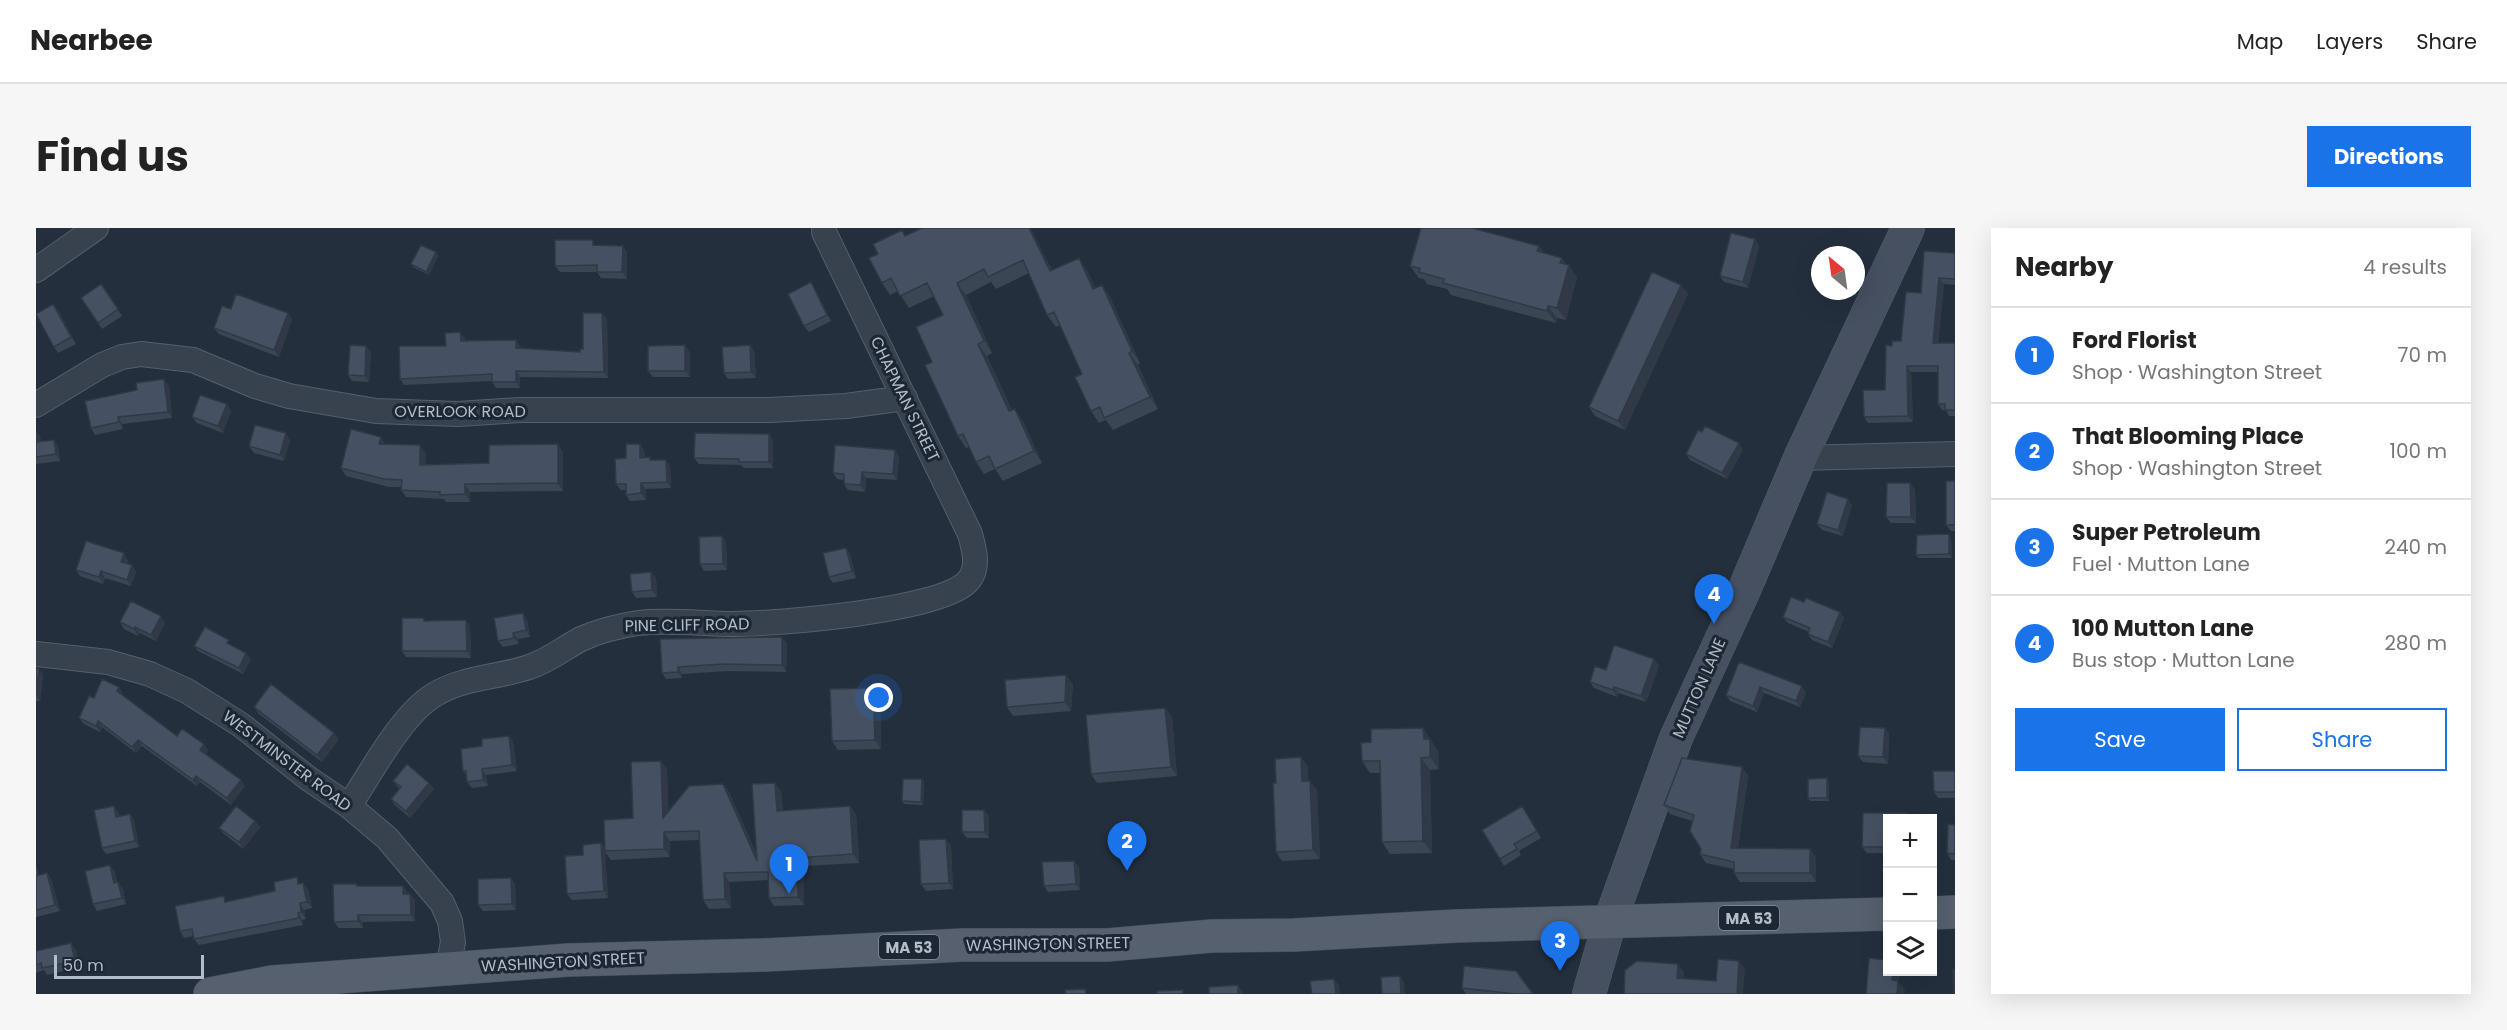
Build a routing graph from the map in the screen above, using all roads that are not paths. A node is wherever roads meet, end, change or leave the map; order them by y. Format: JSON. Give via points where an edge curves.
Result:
{"nodes":[{"id":1,"x":96,"y":228,"type":"edge"},
{"id":2,"x":1908,"y":228,"type":"edge"},
{"id":3,"x":824,"y":232,"type":"dead end"},
{"id":4,"x":36,"y":270,"type":"edge"},
{"id":5,"x":905,"y":398,"type":"junction"},
{"id":6,"x":36,"y":405,"type":"edge"},
{"id":7,"x":1955,"y":454,"type":"edge"},
{"id":8,"x":1800,"y":458,"type":"junction"},
{"id":9,"x":974,"y":570,"type":"joint"},
{"id":10,"x":36,"y":654,"type":"edge"},
{"id":11,"x":349,"y":806,"type":"junction"},
{"id":12,"x":1955,"y":912,"type":"edge"},
{"id":13,"x":1937,"y":913,"type":"edge"},
{"id":14,"x":1883,"y":914,"type":"edge"},
{"id":15,"x":1610,"y":921,"type":"junction"},
{"id":16,"x":448,"y":968,"type":"junction"},
{"id":17,"x":210,"y":994,"type":"edge"},
{"id":18,"x":1589,"y":994,"type":"edge"}],
"edges":[{"from":1,"to":4,"type":"street"},
{"from":2,"to":8,"type":"street","name":"MUTTON LANE"},
{"from":3,"to":5,"type":"street","name":"CHAPMAN STREET"},
{"from":5,"to":6,"type":"street","name":"OVERLOOK ROAD","via":[[769,410],[520,410],[459,414],[376,411],[289,396],[193,360],[141,354],[102,365]]},
{"from":5,"to":9,"type":"street","name":"CHAPMAN STREET","via":[[970,534]]},
{"from":7,"to":8,"type":"street"},
{"from":8,"to":15,"type":"street","name":"MUTTON LANE","via":[[1676,738]]},
{"from":9,"to":11,"type":"street","name":"PINE CLIFF ROAD","via":[[969,580],[952,592],[884,609],[776,622],[641,623],[613,627],[532,667],[454,683],[414,709]]},
{"from":10,"to":11,"type":"street","name":"WESTMINSTER ROAD","via":[[108,662],[150,674],[187,691],[241,725]]},
{"from":11,"to":16,"type":"street","name":"WESTMINSTER ROAD","via":[[387,838],[442,903],[453,942]]},
{"from":12,"to":13,"type":"main road"},
{"from":14,"to":15,"type":"main road","name":"WASHINGTON STREET","number":"MA 53"},
{"from":15,"to":16,"type":"main road","name":"WASHINGTON STREET","number":"MA 53","via":[[1212,936],[1107,945],[963,945]]},
{"from":15,"to":18,"type":"street","name":"MUTTON LANE"},
{"from":16,"to":17,"type":"main road","name":"WASHINGTON STREET","number":"MA 53","via":[[272,982]]}]}
